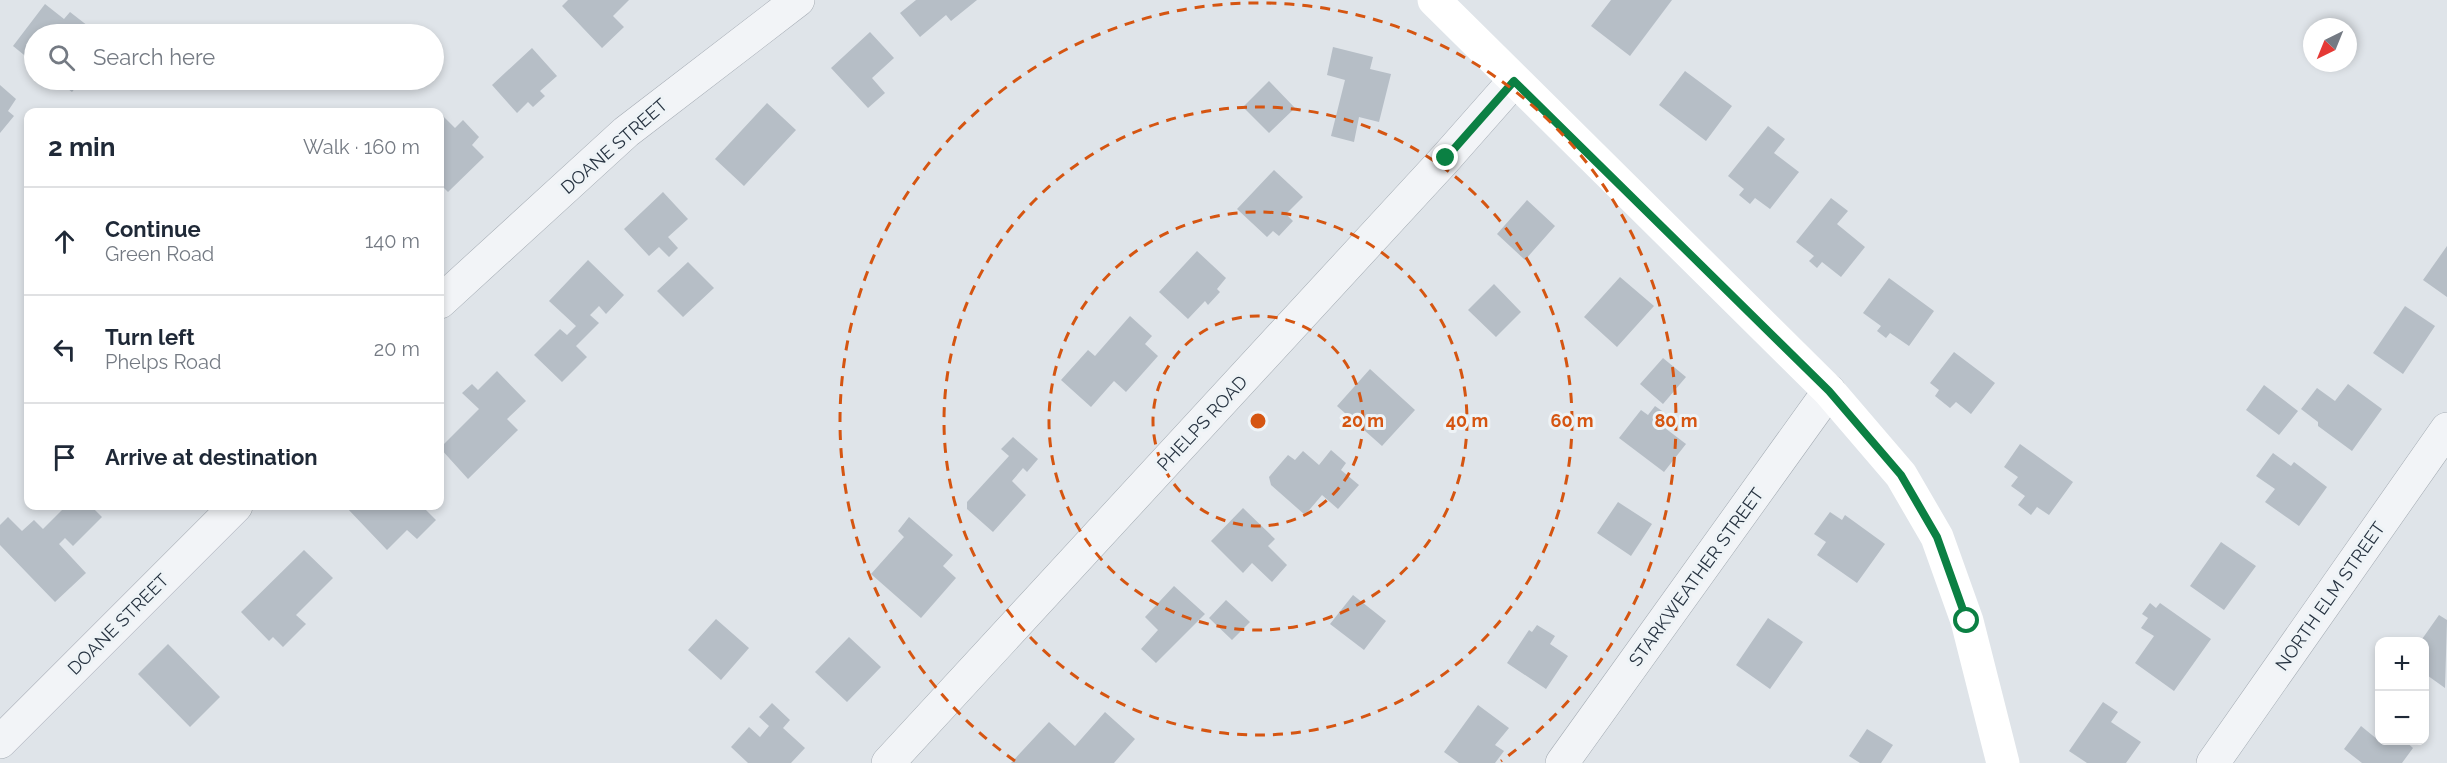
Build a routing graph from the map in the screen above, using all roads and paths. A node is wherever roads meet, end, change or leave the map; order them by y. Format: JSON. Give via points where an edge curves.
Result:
{"nodes":[{"id":1,"x":798,"y":0,"type":"edge"},
{"id":2,"x":1434,"y":0,"type":"edge"},
{"id":3,"x":1514,"y":81,"type":"junction"},
{"id":4,"x":444,"y":298,"type":"edge"},
{"id":5,"x":1829,"y":391,"type":"junction"},
{"id":6,"x":2447,"y":429,"type":"edge"},
{"id":7,"x":232,"y":510,"type":"edge"},
{"id":8,"x":0,"y":742,"type":"edge"},
{"id":9,"x":888,"y":763,"type":"edge"},
{"id":10,"x":1562,"y":763,"type":"edge"},
{"id":11,"x":2003,"y":763,"type":"edge"},
{"id":12,"x":2213,"y":763,"type":"edge"}],
"edges":[{"from":1,"to":4,"type":"street","name":"DOANE STREET","via":[[626,132]]},
{"from":2,"to":3,"type":"street"},
{"from":3,"to":5,"type":"street"},
{"from":3,"to":9,"type":"street","name":"PHELPS ROAD"},
{"from":5,"to":10,"type":"street","name":"STARKWEATHER STREET"},
{"from":5,"to":11,"type":"street","via":[[1901,475],[1937,537],[1967,621]]},
{"from":6,"to":12,"type":"street","name":"NORTH ELM STREET"},
{"from":7,"to":8,"type":"street","name":"DOANE STREET"}]}
